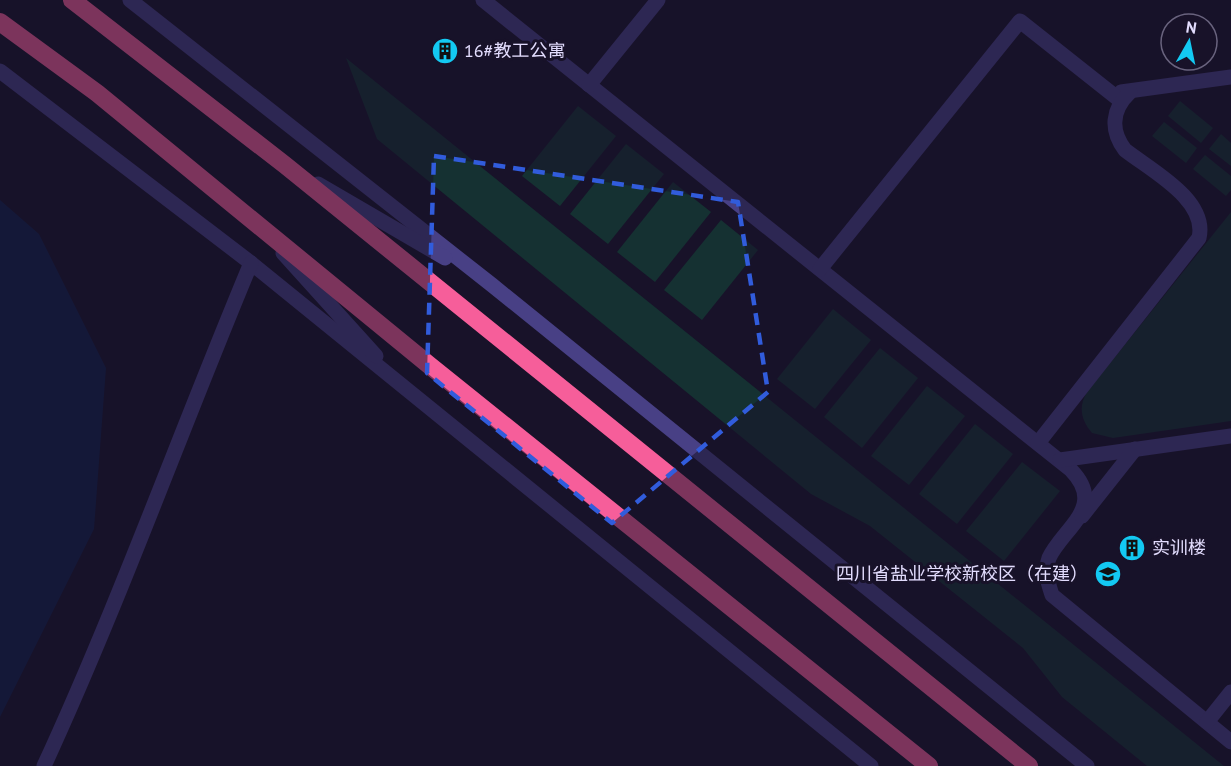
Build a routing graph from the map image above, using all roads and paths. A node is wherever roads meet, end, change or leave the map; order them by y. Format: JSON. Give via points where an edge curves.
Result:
{"nodes":[{"id":1,"x":72,"y":0,"type":"edge"},
{"id":2,"x":130,"y":0,"type":"edge"},
{"id":3,"x":483,"y":0,"type":"edge"},
{"id":4,"x":658,"y":0,"type":"edge"},
{"id":5,"x":0,"y":22,"type":"edge"},
{"id":6,"x":0,"y":71,"type":"edge"},
{"id":7,"x":1231,"y":77,"type":"edge"},
{"id":8,"x":589,"y":85,"type":"junction"},
{"id":9,"x":1125,"y":97,"type":"junction"},
{"id":10,"x":285,"y":165,"type":"junction"},
{"id":11,"x":260,"y":227,"type":"junction"},
{"id":12,"x":251,"y":263,"type":"junction"},
{"id":13,"x":820,"y":269,"type":"junction"},
{"id":14,"x":492,"y":285,"type":"junction"},
{"id":15,"x":410,"y":393,"type":"junction"},
{"id":16,"x":1231,"y":436,"type":"edge"},
{"id":17,"x":1038,"y":443,"type":"junction"},
{"id":18,"x":1135,"y":449,"type":"junction"},
{"id":19,"x":1060,"y":460,"type":"junction"},
{"id":20,"x":1075,"y":525,"type":"junction"},
{"id":21,"x":1231,"y":692,"type":"edge"},
{"id":22,"x":1207,"y":722,"type":"junction"},
{"id":23,"x":1231,"y":742,"type":"edge"},
{"id":24,"x":44,"y":766,"type":"edge"},
{"id":25,"x":871,"y":766,"type":"edge"},
{"id":26,"x":929,"y":766,"type":"edge"},
{"id":27,"x":1029,"y":766,"type":"edge"},
{"id":28,"x":1087,"y":766,"type":"edge"}],
"edges":[{"from":1,"to":10,"type":"highway"},
{"from":2,"to":14,"type":"street"},
{"from":3,"to":8,"type":"street"},
{"from":4,"to":8,"type":"street"},
{"from":5,"to":11,"type":"highway","via":[[97,93]]},
{"from":6,"to":12,"type":"street"},
{"from":7,"to":9,"type":"street"},
{"from":8,"to":13,"type":"street"},
{"from":9,"to":13,"type":"street","via":[[1104,88],[1020,21]]},
{"from":9,"to":17,"type":"street","via":[[1114,120],[1117,139],[1125,150],[1192,202],[1201,222],[1199,238]]},
{"from":10,"to":14,"type":"street"},
{"from":10,"to":27,"type":"highway"},
{"from":11,"to":15,"type":"street"},
{"from":11,"to":26,"type":"highway"},
{"from":12,"to":15,"type":"street"},
{"from":12,"to":24,"type":"street","via":[[159,498]]},
{"from":13,"to":17,"type":"street"},
{"from":14,"to":28,"type":"street"},
{"from":15,"to":25,"type":"street"},
{"from":16,"to":18,"type":"street"},
{"from":17,"to":19,"type":"street"},
{"from":18,"to":19,"type":"street"},
{"from":18,"to":20,"type":"street"},
{"from":19,"to":20,"type":"street","via":[[1077,476],[1084,492],[1084,504]]},
{"from":20,"to":22,"type":"street","via":[[1049,559],[1047,571],[1052,594]]},
{"from":21,"to":22,"type":"street"},
{"from":22,"to":23,"type":"street"}]}
